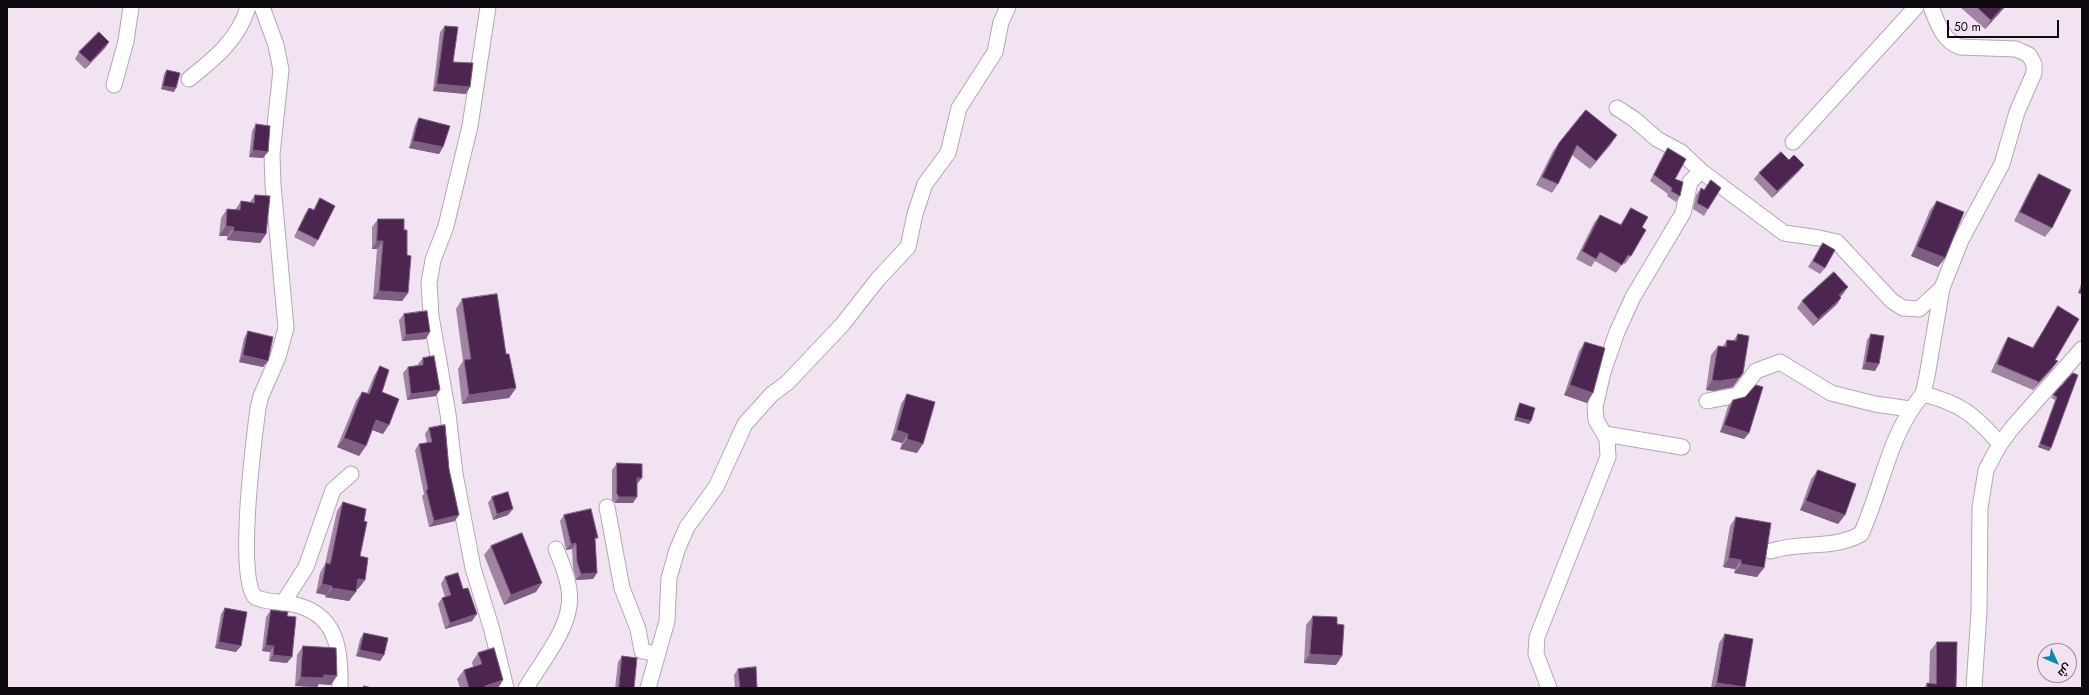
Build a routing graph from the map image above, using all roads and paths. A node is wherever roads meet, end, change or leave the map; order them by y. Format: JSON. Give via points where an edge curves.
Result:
{"nodes":[{"id":1,"x":131,"y":7,"type":"edge"},
{"id":2,"x":248,"y":7,"type":"edge"},
{"id":3,"x":262,"y":7,"type":"edge"},
{"id":4,"x":488,"y":7,"type":"edge"},
{"id":5,"x":1008,"y":7,"type":"edge"},
{"id":6,"x":1916,"y":7,"type":"edge"},
{"id":7,"x":1931,"y":7,"type":"edge"},
{"id":8,"x":189,"y":79,"type":"dead end"},
{"id":9,"x":114,"y":85,"type":"dead end"},
{"id":10,"x":1617,"y":108,"type":"dead end"},
{"id":11,"x":1793,"y":142,"type":"dead end"},
{"id":12,"x":1700,"y":171,"type":"junction"},
{"id":13,"x":1942,"y":288,"type":"junction"},
{"id":14,"x":2082,"y":349,"type":"edge"},
{"id":15,"x":1922,"y":394,"type":"junction"},
{"id":16,"x":1707,"y":401,"type":"dead end"},
{"id":17,"x":1910,"y":409,"type":"junction"},
{"id":18,"x":1605,"y":434,"type":"junction"},
{"id":19,"x":2000,"y":444,"type":"junction"},
{"id":20,"x":1682,"y":447,"type":"dead end"},
{"id":21,"x":351,"y":474,"type":"dead end"},
{"id":22,"x":607,"y":507,"type":"dead end"},
{"id":23,"x":556,"y":549,"type":"dead end"},
{"id":24,"x":1771,"y":551,"type":"dead end"},
{"id":25,"x":283,"y":603,"type":"junction"},
{"id":26,"x":658,"y":654,"type":"junction"},
{"id":27,"x":340,"y":688,"type":"edge"},
{"id":28,"x":506,"y":688,"type":"edge"},
{"id":29,"x":526,"y":688,"type":"edge"},
{"id":30,"x":648,"y":688,"type":"edge"},
{"id":31,"x":1549,"y":688,"type":"edge"},
{"id":32,"x":1974,"y":688,"type":"edge"}],
"edges":[{"from":1,"to":9,"type":"street","via":[[126,41]]},
{"from":2,"to":8,"type":"street","via":[[243,23],[218,56]]},
{"from":3,"to":25,"type":"street","via":[[276,45],[281,70],[272,154],[286,328],[278,357],[258,408],[246,564],[252,594],[260,600]]},
{"from":4,"to":28,"type":"street","via":[[470,126],[446,226],[429,283],[431,316],[448,414],[455,474],[473,568]]},
{"from":5,"to":26,"type":"street","via":[[1001,22],[995,52],[959,108],[948,153],[925,184],[908,247],[878,279],[842,325],[745,424],[716,487],[687,528],[669,578],[667,621]]},
{"from":6,"to":11,"type":"street"},
{"from":7,"to":13,"type":"street","via":[[1939,26],[1952,44],[1960,47],[2016,49],[2029,55],[2034,64],[2034,73],[2017,112],[2002,164],[1961,240]]},
{"from":10,"to":12,"type":"street","via":[[1657,139],[1681,152]]},
{"from":12,"to":13,"type":"street","via":[[1784,233],[1837,242],[1892,301],[1903,308],[1919,309]]},
{"from":12,"to":18,"type":"street","via":[[1690,182],[1683,213],[1633,297],[1617,332],[1603,372],[1595,407],[1596,420]]},
{"from":13,"to":15,"type":"street"},
{"from":14,"to":19,"type":"street"},
{"from":15,"to":17,"type":"street"},
{"from":15,"to":19,"type":"street","via":[[1948,401],[1964,409]]},
{"from":16,"to":17,"type":"street","via":[[1738,395],[1756,371],[1780,362],[1831,393],[1875,404]]},
{"from":17,"to":24,"type":"street","via":[[1861,534],[1849,541],[1785,546]]},
{"from":18,"to":20,"type":"street"},
{"from":18,"to":31,"type":"street","via":[[1609,452],[1604,469],[1537,636],[1536,654]]},
{"from":19,"to":32,"type":"street","via":[[1986,470],[1982,489]]},
{"from":21,"to":25,"type":"street","via":[[333,490],[306,567]]},
{"from":22,"to":26,"type":"street","via":[[622,588],[638,628],[642,651]]},
{"from":23,"to":29,"type":"street","via":[[565,573],[569,606],[562,629]]},
{"from":25,"to":27,"type":"street","via":[[315,613],[334,632],[340,660]]},
{"from":26,"to":30,"type":"street"}]}
